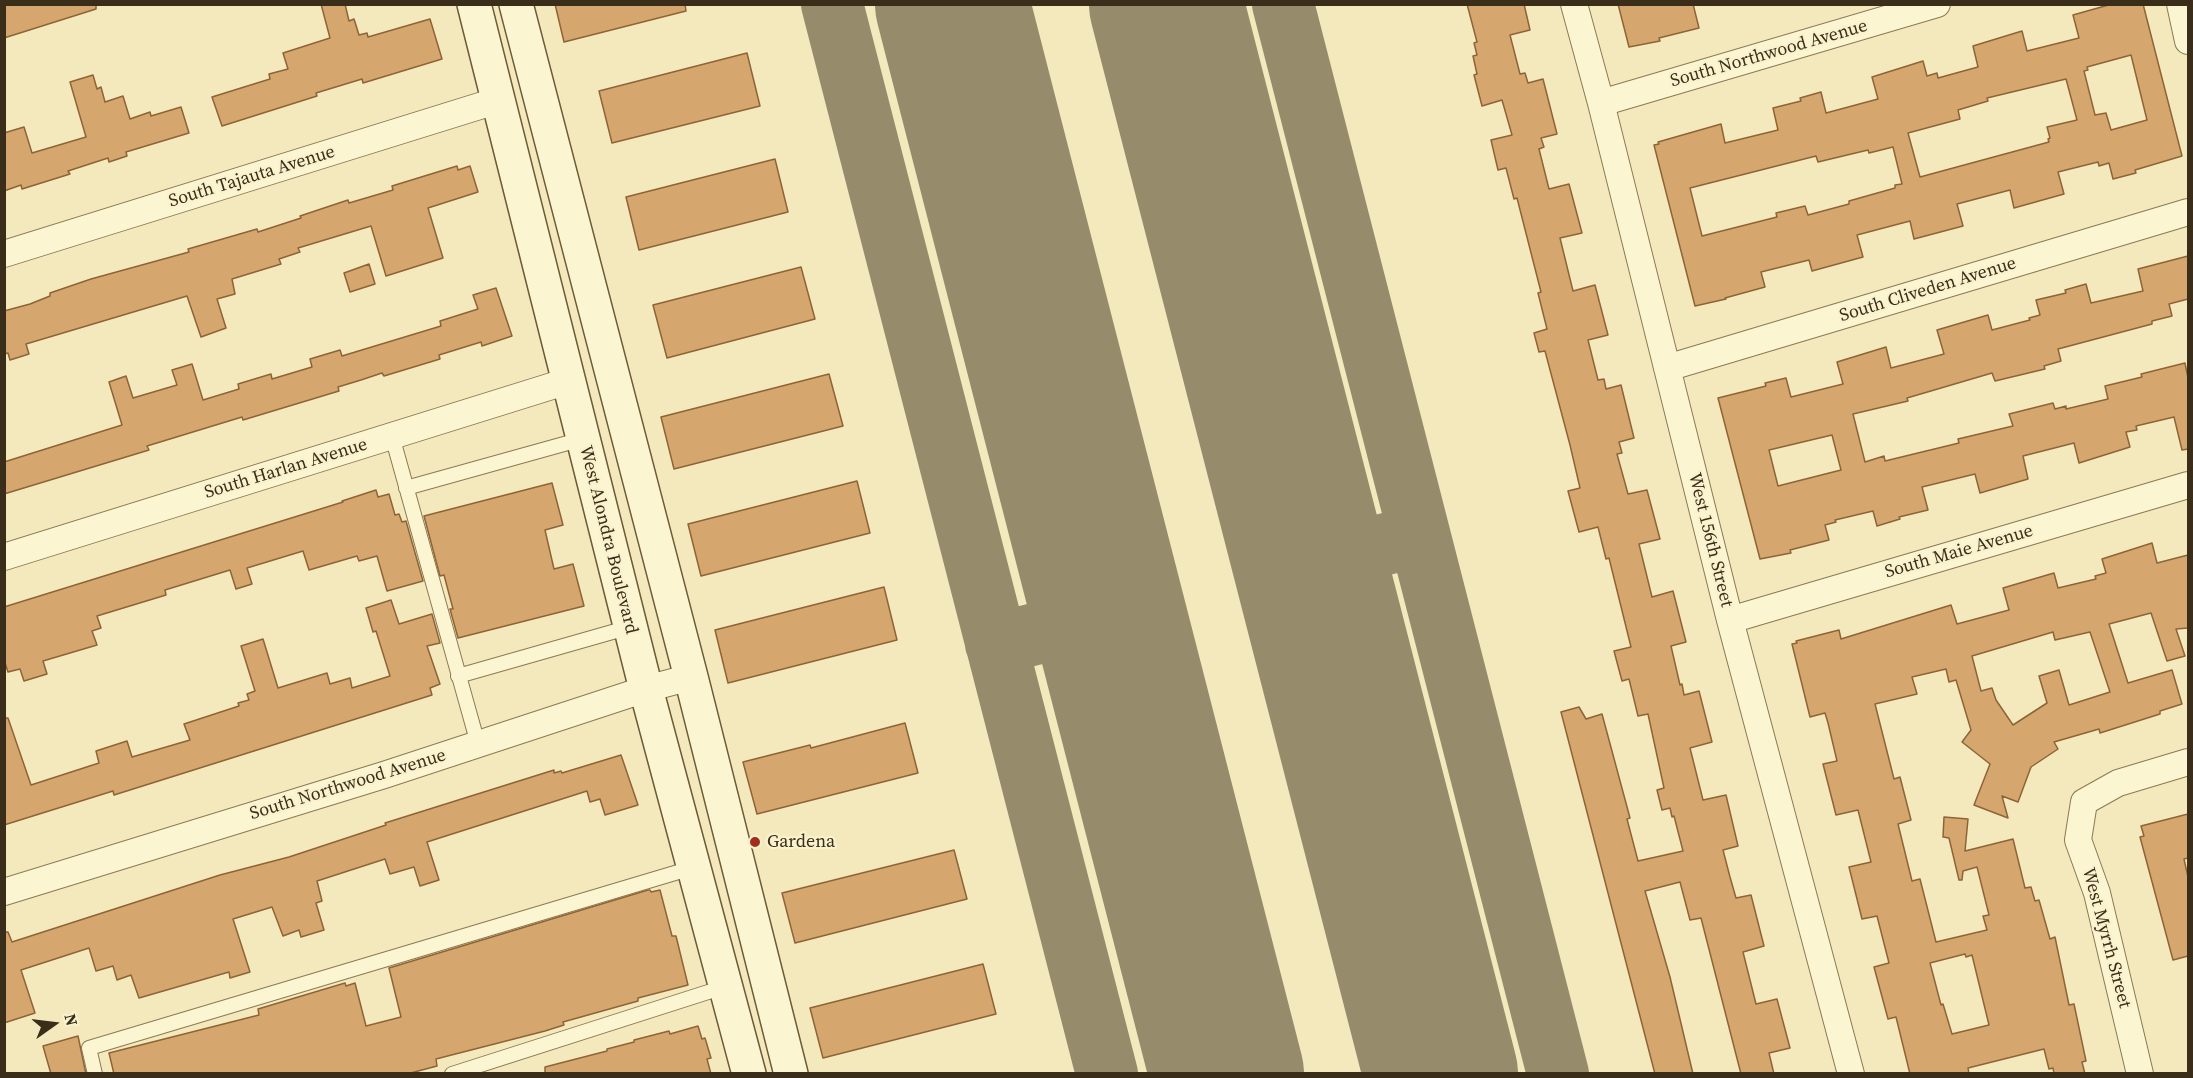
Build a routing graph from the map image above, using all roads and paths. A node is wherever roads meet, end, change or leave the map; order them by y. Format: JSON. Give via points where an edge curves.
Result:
{"nodes":[{"id":1,"x":474,"y":4,"type":"edge"},
{"id":2,"x":516,"y":4,"type":"edge"},
{"id":3,"x":1574,"y":4,"type":"edge"},
{"id":4,"x":1937,"y":4,"type":"edge"},
{"id":5,"x":2180,"y":4,"type":"edge"},
{"id":6,"x":2188,"y":41,"type":"edge"},
{"id":7,"x":499,"y":100,"type":"junction"},
{"id":8,"x":1601,"y":103,"type":"junction"},
{"id":9,"x":2188,"y":212,"type":"edge"},
{"id":10,"x":4,"y":254,"type":"edge"},
{"id":11,"x":1667,"y":368,"type":"junction"},
{"id":12,"x":568,"y":381,"type":"junction"},
{"id":13,"x":392,"y":436,"type":"junction"},
{"id":14,"x":582,"y":439,"type":"junction"},
{"id":15,"x":2188,"y":485,"type":"edge"},
{"id":16,"x":406,"y":488,"type":"junction"},
{"id":17,"x":4,"y":557,"type":"edge"},
{"id":18,"x":1730,"y":620,"type":"junction"},
{"id":19,"x":630,"y":627,"type":"junction"},
{"id":20,"x":458,"y":676,"type":"junction"},
{"id":21,"x":691,"y":677,"type":"junction"},
{"id":22,"x":646,"y":689,"type":"junction"},
{"id":23,"x":478,"y":744,"type":"junction"},
{"id":24,"x":2188,"y":762,"type":"edge"},
{"id":25,"x":695,"y":867,"type":"junction"},
{"id":26,"x":4,"y":892,"type":"edge"},
{"id":27,"x":727,"y":986,"type":"junction"},
{"id":28,"x":95,"y":1074,"type":"edge"},
{"id":29,"x":452,"y":1074,"type":"edge"},
{"id":30,"x":749,"y":1074,"type":"edge"},
{"id":31,"x":791,"y":1074,"type":"edge"},
{"id":32,"x":1851,"y":1074,"type":"edge"},
{"id":33,"x":2140,"y":1074,"type":"edge"}],
"edges":[{"from":1,"to":7,"type":"main road","name":"West Alondra Boulevard"},
{"from":2,"to":21,"type":"main road"},
{"from":3,"to":8,"type":"street","name":"West 156th Street"},
{"from":4,"to":8,"type":"street","name":"South Northwood Avenue"},
{"from":5,"to":6,"type":"street"},
{"from":7,"to":10,"type":"street","name":"South Tajauta Avenue"},
{"from":7,"to":12,"type":"main road","name":"West Alondra Boulevard"},
{"from":8,"to":11,"type":"street","name":"West 156th Street"},
{"from":9,"to":11,"type":"street","name":"South Cliveden Avenue"},
{"from":11,"to":18,"type":"street","name":"West 156th Street"},
{"from":12,"to":13,"type":"street","name":"South Harlan Avenue"},
{"from":12,"to":14,"type":"main road","name":"West Alondra Boulevard"},
{"from":13,"to":16,"type":"lane"},
{"from":13,"to":17,"type":"street","name":"South Harlan Avenue"},
{"from":14,"to":16,"type":"lane"},
{"from":14,"to":19,"type":"main road","name":"West Alondra Boulevard"},
{"from":15,"to":18,"type":"street","name":"South Maie Avenue"},
{"from":16,"to":20,"type":"lane"},
{"from":18,"to":32,"type":"street","name":"West 156th Street"},
{"from":19,"to":20,"type":"lane"},
{"from":19,"to":22,"type":"main road","name":"West Alondra Boulevard"},
{"from":20,"to":23,"type":"lane"},
{"from":21,"to":22,"type":"street","name":"South Northwood Avenue"},
{"from":21,"to":31,"type":"main road"},
{"from":22,"to":23,"type":"street","name":"South Northwood Avenue"},
{"from":22,"to":25,"type":"main road","name":"West Alondra Boulevard"},
{"from":23,"to":26,"type":"street","name":"South Northwood Avenue"},
{"from":24,"to":33,"type":"street","name":"West Myrrh Street","via":[[2118,783],[2084,802],[2078,840],[2097,893]]},
{"from":25,"to":27,"type":"main road","name":"West Alondra Boulevard"},
{"from":25,"to":28,"type":"lane","via":[[89,1048]]},
{"from":27,"to":29,"type":"lane"},
{"from":27,"to":30,"type":"main road","name":"West Alondra Boulevard"}]}
